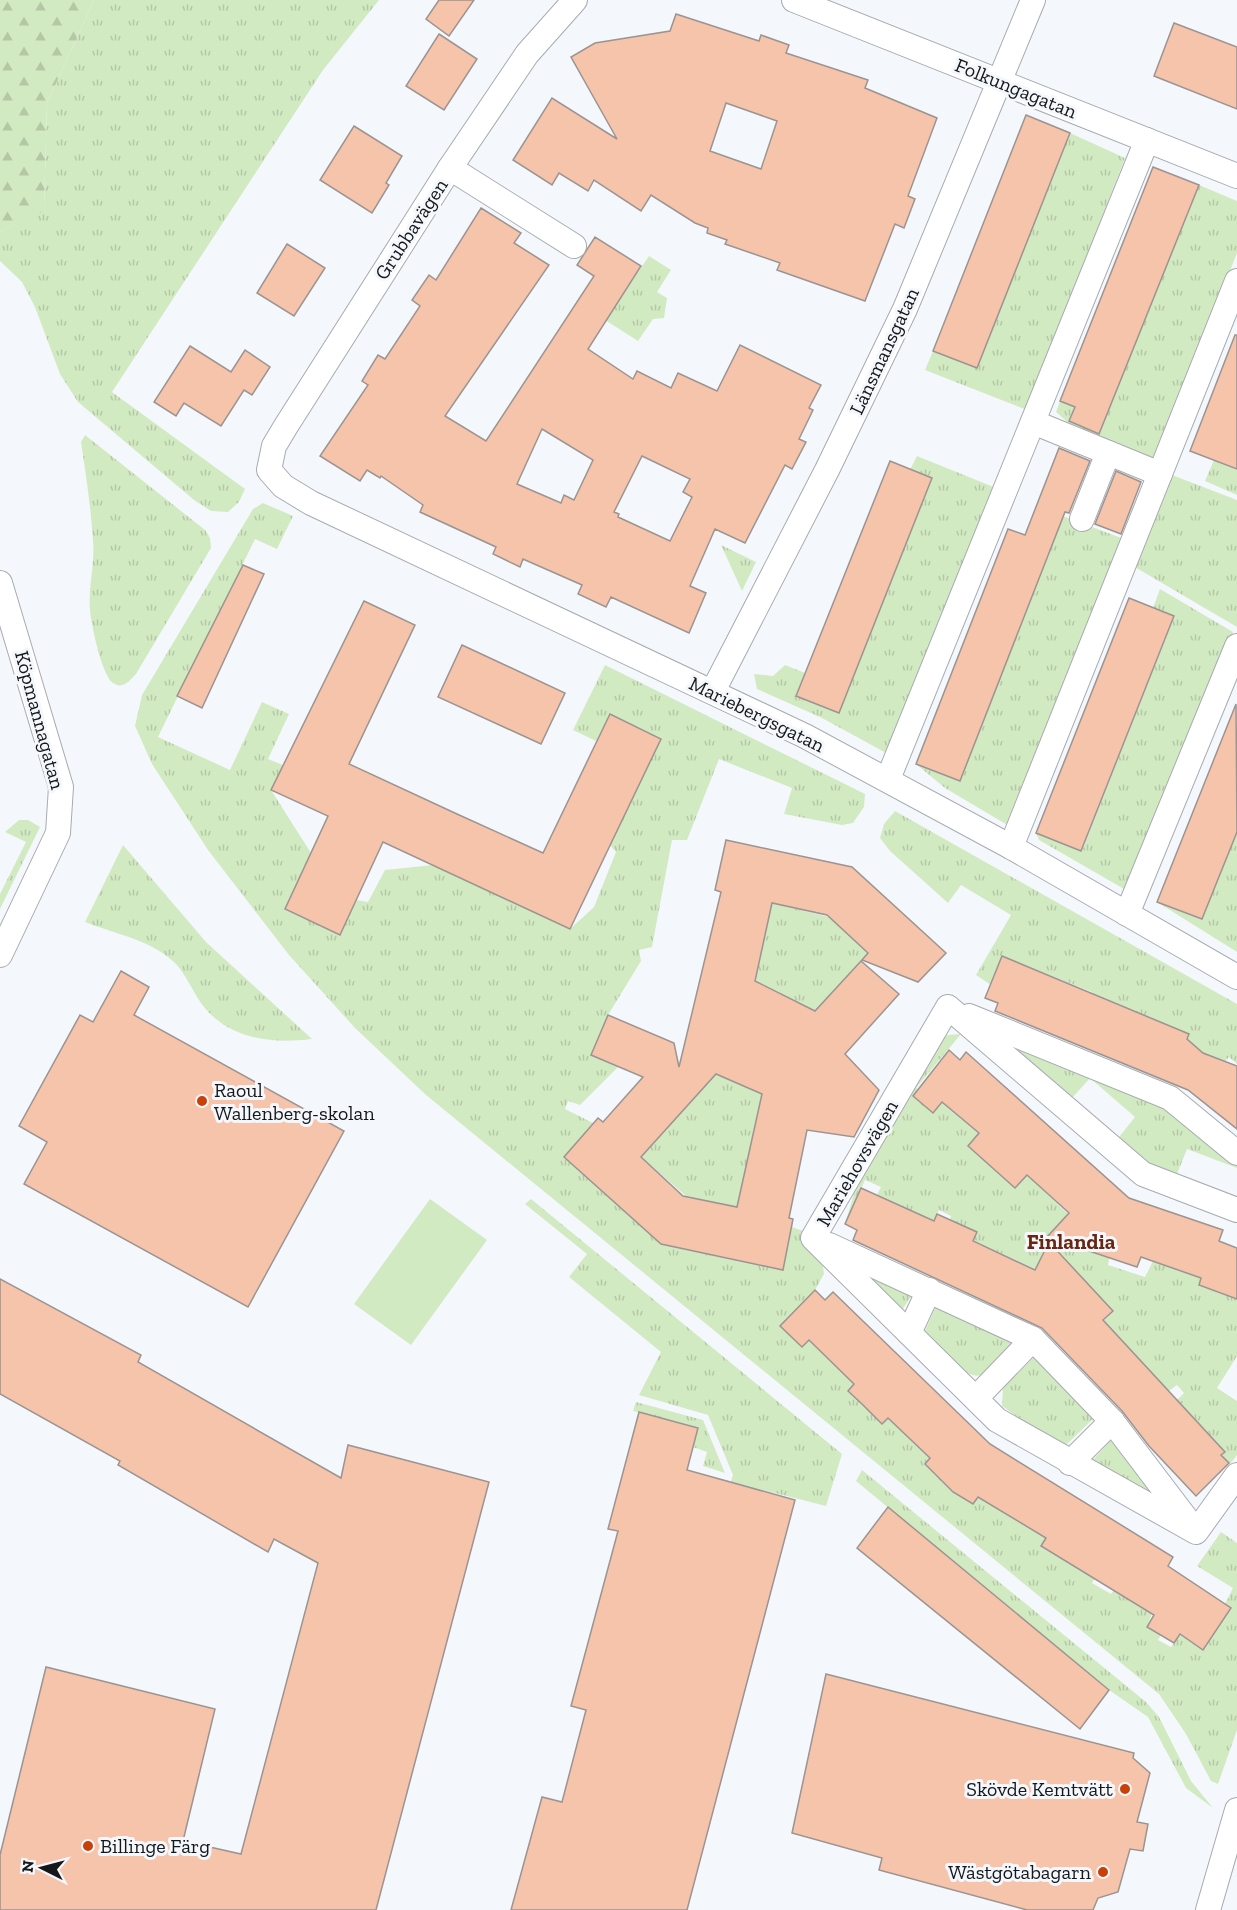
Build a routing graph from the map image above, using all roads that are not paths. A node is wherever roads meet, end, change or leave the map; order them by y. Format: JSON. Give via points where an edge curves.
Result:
{"nodes":[{"id":1,"x":575,"y":0,"type":"edge"},
{"id":2,"x":794,"y":0,"type":"edge"},
{"id":3,"x":1033,"y":0,"type":"edge"},
{"id":4,"x":1001,"y":81,"type":"junction"},
{"id":5,"x":1147,"y":140,"type":"junction"},
{"id":6,"x":450,"y":168,"type":"junction"},
{"id":7,"x":1237,"y":176,"type":"edge"},
{"id":8,"x":574,"y":246,"type":"dead end"},
{"id":9,"x":1237,"y":281,"type":"edge"},
{"id":10,"x":1033,"y":422,"type":"junction"},
{"id":11,"x":1108,"y":453,"type":"junction"},
{"id":12,"x":269,"y":470,"type":"joint"},
{"id":13,"x":1160,"y":474,"type":"junction"},
{"id":14,"x":1082,"y":519,"type":"dead end"},
{"id":15,"x":0,"y":583,"type":"edge"},
{"id":16,"x":1237,"y":646,"type":"edge"},
{"id":17,"x":713,"y":692,"type":"junction"},
{"id":18,"x":888,"y":779,"type":"junction"},
{"id":19,"x":1011,"y":847,"type":"junction"},
{"id":20,"x":1127,"y":914,"type":"junction"},
{"id":21,"x":0,"y":955,"type":"edge"},
{"id":22,"x":1237,"y":977,"type":"edge"},
{"id":23,"x":948,"y":1007,"type":"junction"},
{"id":24,"x":1237,"y":1153,"type":"edge"},
{"id":25,"x":1237,"y":1210,"type":"edge"},
{"id":26,"x":813,"y":1238,"type":"junction"},
{"id":27,"x":929,"y":1290,"type":"junction"},
{"id":28,"x":909,"y":1333,"type":"junction"},
{"id":29,"x":1033,"y":1339,"type":"junction"},
{"id":30,"x":976,"y":1397,"type":"junction"},
{"id":31,"x":1112,"y":1421,"type":"junction"},
{"id":32,"x":1070,"y":1463,"type":"junction"},
{"id":33,"x":1237,"y":1475,"type":"edge"},
{"id":34,"x":1196,"y":1532,"type":"junction"},
{"id":35,"x":1237,"y":1810,"type":"edge"},
{"id":36,"x":1208,"y":1910,"type":"edge"}],
"edges":[{"from":1,"to":6,"type":"street","name":"Grubbavägen","via":[[527,54]]},
{"from":2,"to":4,"type":"street","name":"Folkungagatan"},
{"from":3,"to":4,"type":"street","name":"Länsmansgatan"},
{"from":4,"to":5,"type":"street","name":"Folkungagatan"},
{"from":4,"to":17,"type":"street","name":"Länsmansgatan","via":[[895,330]]},
{"from":5,"to":7,"type":"street","name":"Folkungagatan"},
{"from":5,"to":10,"type":"street"},
{"from":6,"to":8,"type":"street"},
{"from":6,"to":12,"type":"street","name":"Grubbavägen","via":[[274,446]]},
{"from":9,"to":13,"type":"street"},
{"from":10,"to":11,"type":"street"},
{"from":10,"to":18,"type":"street"},
{"from":11,"to":13,"type":"street"},
{"from":11,"to":14,"type":"street"},
{"from":12,"to":17,"type":"street","name":"Mariebergsgatan","via":[[283,486],[311,503]]},
{"from":13,"to":19,"type":"street"},
{"from":15,"to":21,"type":"street","name":"Köpmannagatan","via":[[61,787],[58,833]]},
{"from":16,"to":20,"type":"street"},
{"from":17,"to":18,"type":"street","name":"Mariebergsgatan"},
{"from":18,"to":19,"type":"street","name":"Mariebergsgatan"},
{"from":19,"to":20,"type":"street","name":"Mariebergsgatan"},
{"from":20,"to":22,"type":"street","name":"Mariebergsgatan"},
{"from":23,"to":24,"type":"street","via":[[1170,1098]]},
{"from":23,"to":25,"type":"street","via":[[1143,1174]]},
{"from":23,"to":26,"type":"street","name":"Mariehovsvägen"},
{"from":26,"to":27,"type":"street"},
{"from":26,"to":28,"type":"street","name":"Mariehovsvägen"},
{"from":27,"to":28,"type":"street"},
{"from":27,"to":29,"type":"street"},
{"from":28,"to":30,"type":"street","name":"Mariehovsvägen"},
{"from":29,"to":30,"type":"street"},
{"from":29,"to":31,"type":"street"},
{"from":30,"to":32,"type":"street","name":"Mariehovsvägen","via":[[997,1420]]},
{"from":31,"to":32,"type":"street"},
{"from":31,"to":34,"type":"street"},
{"from":32,"to":34,"type":"street","name":"Mariehovsvägen"},
{"from":33,"to":34,"type":"street"},
{"from":35,"to":36,"type":"street"}]}
